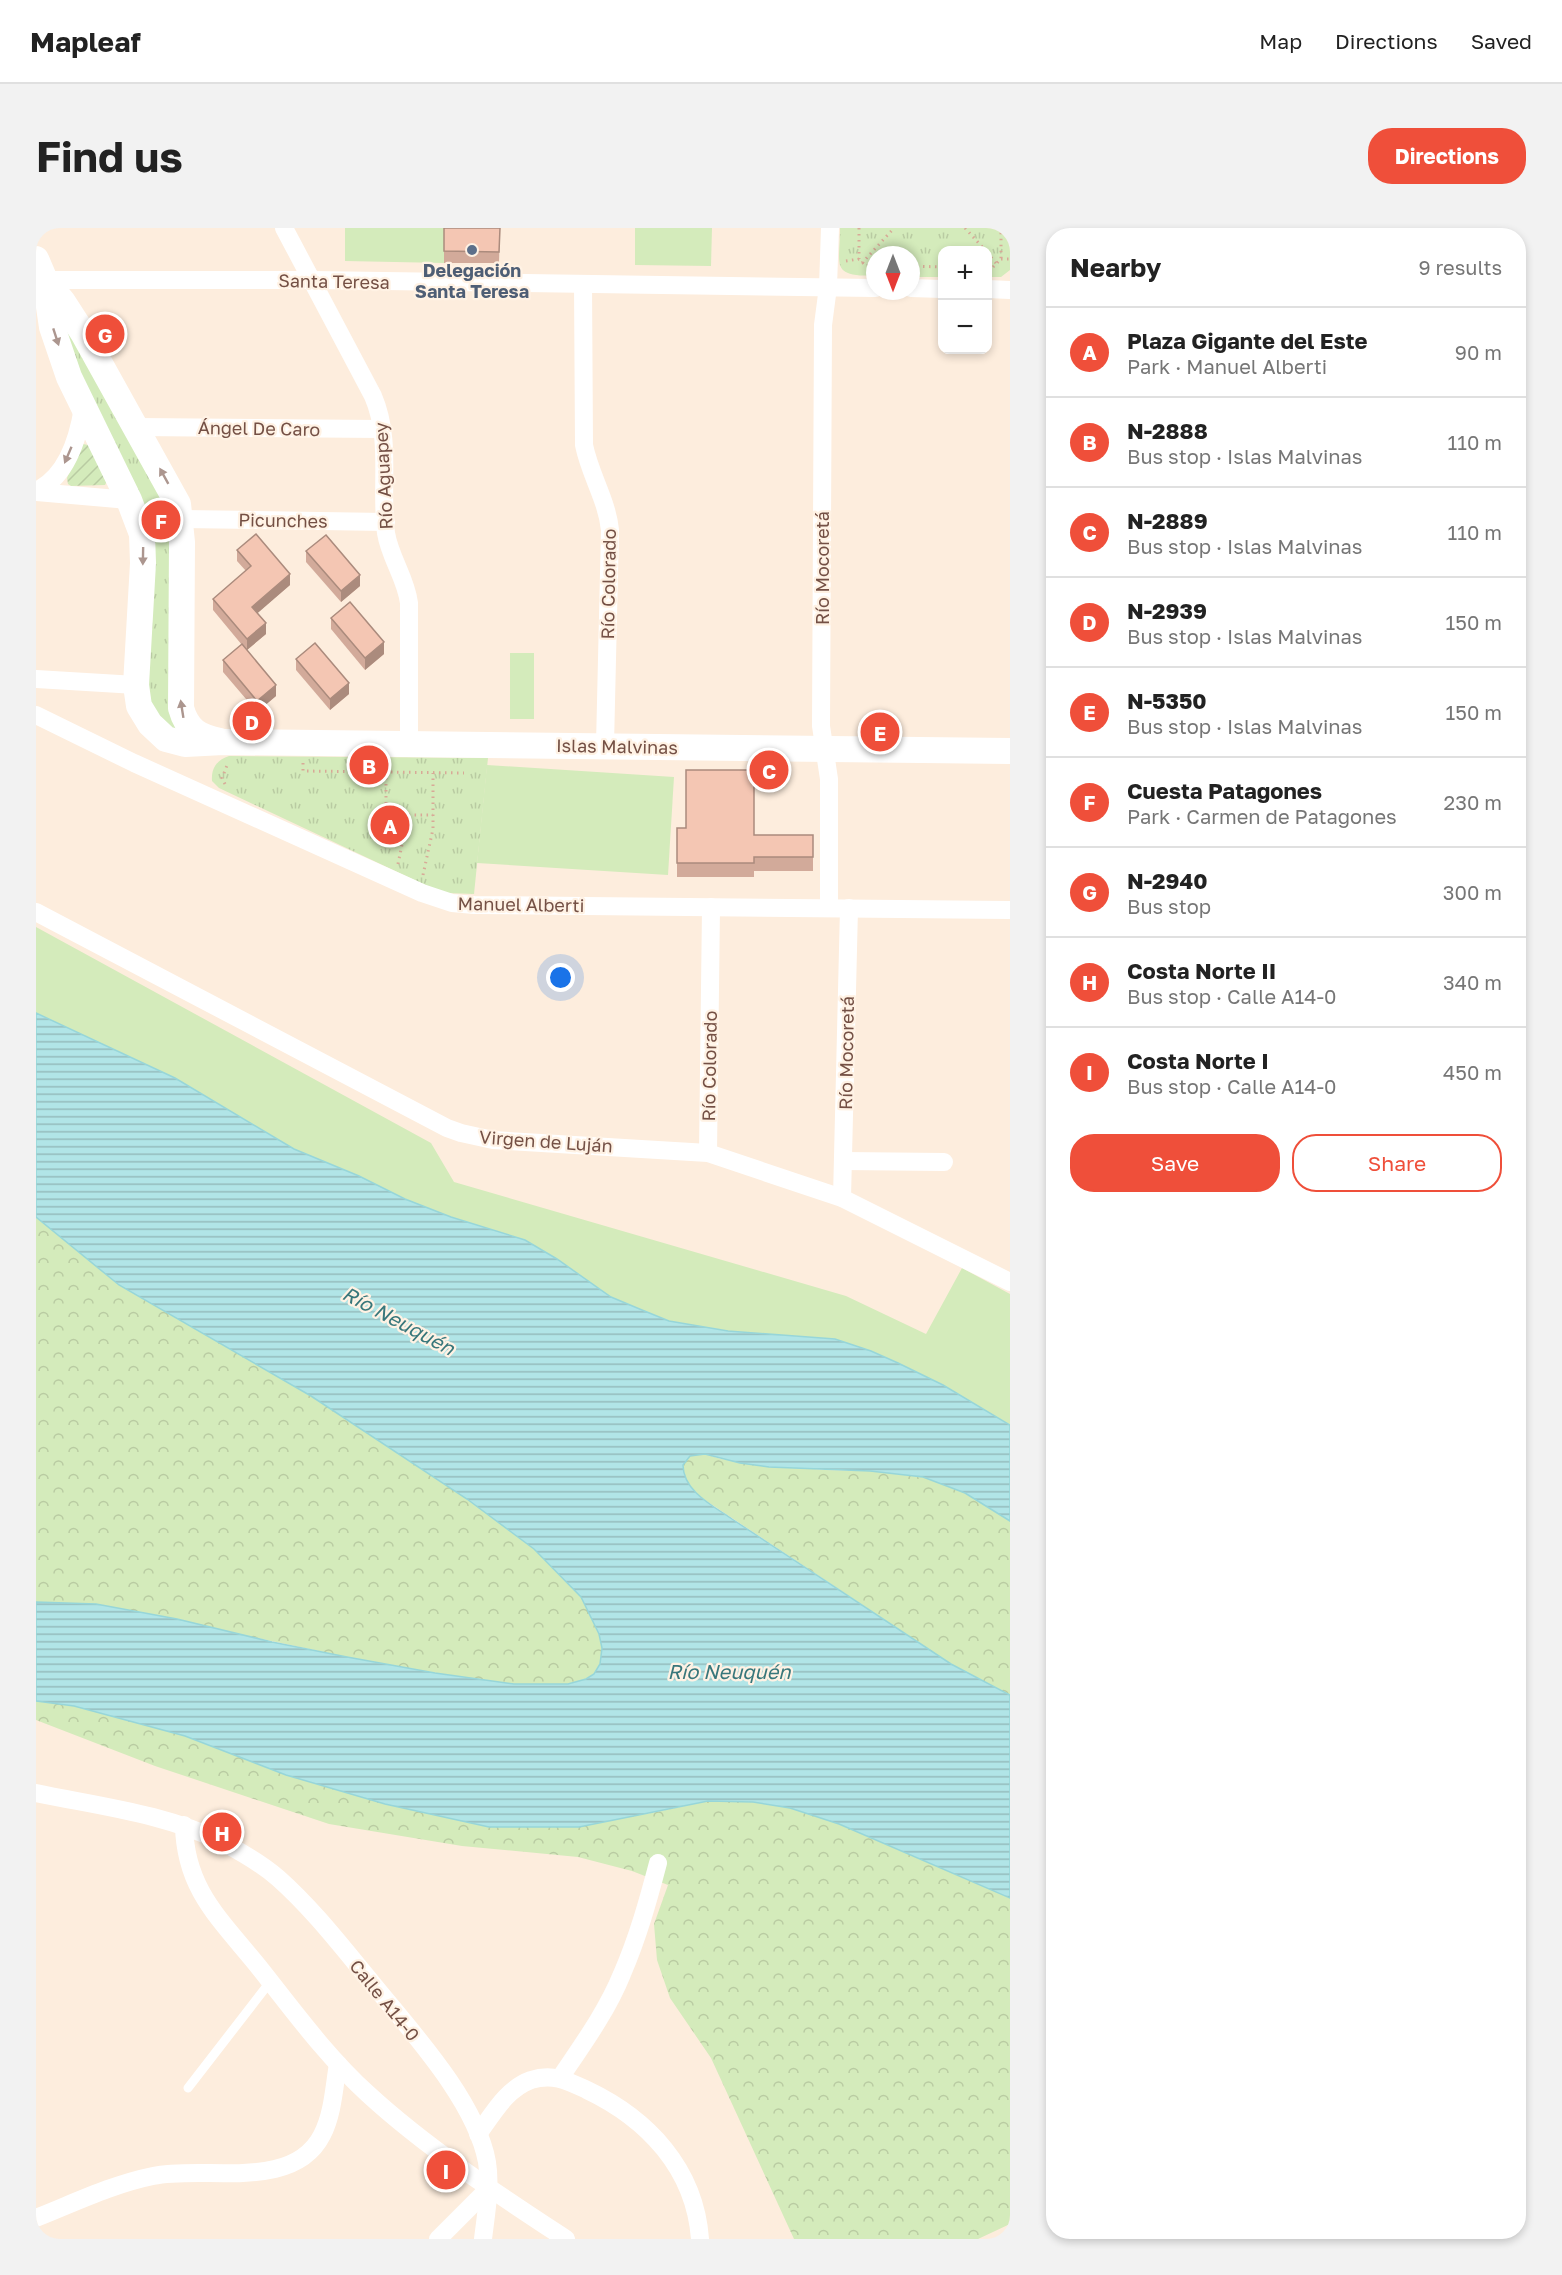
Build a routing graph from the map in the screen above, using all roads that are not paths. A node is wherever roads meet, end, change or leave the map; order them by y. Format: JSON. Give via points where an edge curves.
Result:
{"nodes":[{"id":1,"x":284,"y":228,"type":"edge"},
{"id":2,"x":830,"y":228,"type":"edge"},
{"id":3,"x":40,"y":270,"type":"edge"},
{"id":4,"x":312,"y":280,"type":"junction"},
{"id":5,"x":583,"y":284,"type":"junction"},
{"id":6,"x":828,"y":287,"type":"junction"},
{"id":7,"x":866,"y":288,"type":"edge"},
{"id":8,"x":920,"y":288,"type":"edge"},
{"id":9,"x":938,"y":289,"type":"edge"},
{"id":10,"x":992,"y":289,"type":"edge"},
{"id":11,"x":1010,"y":290,"type":"edge"},
{"id":12,"x":83,"y":408,"type":"junction"},
{"id":13,"x":136,"y":427,"type":"junction"},
{"id":14,"x":383,"y":429,"type":"junction"},
{"id":15,"x":36,"y":491,"type":"edge"},
{"id":16,"x":129,"y":500,"type":"junction"},
{"id":17,"x":181,"y":519,"type":"junction"},
{"id":18,"x":386,"y":522,"type":"junction"},
{"id":19,"x":36,"y":679,"type":"edge"},
{"id":20,"x":136,"y":685,"type":"junction"},
{"id":21,"x":36,"y":716,"type":"edge"},
{"id":22,"x":409,"y":743,"type":"junction"},
{"id":23,"x":605,"y":745,"type":"junction"},
{"id":24,"x":824,"y":749,"type":"junction"},
{"id":25,"x":226,"y":751,"type":"junction"},
{"id":26,"x":1010,"y":751,"type":"edge"},
{"id":27,"x":711,"y":907,"type":"junction"},
{"id":28,"x":829,"y":908,"type":"junction"},
{"id":29,"x":849,"y":908,"type":"junction"},
{"id":30,"x":1010,"y":910,"type":"edge"},
{"id":31,"x":36,"y":912,"type":"edge"},
{"id":32,"x":708,"y":1153,"type":"junction"},
{"id":33,"x":843,"y":1161,"type":"junction"},
{"id":34,"x":944,"y":1162,"type":"dead end"},
{"id":35,"x":842,"y":1198,"type":"junction"},
{"id":36,"x":1010,"y":1282,"type":"edge"},
{"id":37,"x":36,"y":1792,"type":"edge"},
{"id":38,"x":184,"y":1825,"type":"junction"},
{"id":39,"x":658,"y":1863,"type":"dead end"},
{"id":40,"x":270,"y":1982,"type":"junction"},
{"id":41,"x":338,"y":2064,"type":"junction"},
{"id":42,"x":560,"y":2078,"type":"junction"},
{"id":43,"x":188,"y":2088,"type":"dead end"},
{"id":44,"x":478,"y":2134,"type":"junction"},
{"id":45,"x":489,"y":2188,"type":"junction"},
{"id":46,"x":36,"y":2218,"type":"edge"},
{"id":47,"x":438,"y":2239,"type":"edge"},
{"id":48,"x":483,"y":2239,"type":"edge"},
{"id":49,"x":566,"y":2239,"type":"edge"},
{"id":50,"x":700,"y":2239,"type":"edge"}],
"edges":[{"from":1,"to":4,"type":"street","name":"Río Aguapey"},
{"from":2,"to":6,"type":"street","name":"Río Mocoretá"},
{"from":3,"to":4,"type":"street","name":"Santa Teresa"},
{"from":3,"to":12,"type":"main road","name":"Islas Malvinas","one_way":true,"via":[[52,327]]},
{"from":3,"to":13,"type":"main road","via":[[74,316]]},
{"from":4,"to":5,"type":"street","name":"Santa Teresa"},
{"from":4,"to":14,"type":"street","name":"Río Aguapey","via":[[373,396]]},
{"from":5,"to":6,"type":"street","name":"Santa Teresa"},
{"from":5,"to":23,"type":"street","name":"Río Colorado","via":[[584,445],[607,509],[610,530]]},
{"from":6,"to":7,"type":"street","name":"Santa Teresa"},
{"from":6,"to":24,"type":"street","name":"Río Mocoretá","via":[[823,325]]},
{"from":8,"to":9,"type":"street"},
{"from":10,"to":11,"type":"street"},
{"from":12,"to":15,"type":"street","one_way":true,"via":[[60,472]]},
{"from":12,"to":16,"type":"main road","name":"Islas Malvinas"},
{"from":13,"to":14,"type":"street","name":"Ángel De Caro"},
{"from":17,"to":13,"type":"main road","one_way":true,"via":[[173,492]]},
{"from":14,"to":18,"type":"street","name":"Río Aguapey"},
{"from":15,"to":16,"type":"street"},
{"from":16,"to":20,"type":"main road","name":"Islas Malvinas","one_way":true,"via":[[138,520],[143,548]]},
{"from":17,"to":18,"type":"street","name":"Picunches"},
{"from":25,"to":17,"type":"main road","one_way":true,"via":[[197,734],[184,719],[181,708]]},
{"from":18,"to":22,"type":"street","name":"Río Aguapey","via":[[388,541],[409,603]]},
{"from":19,"to":20,"type":"street"},
{"from":20,"to":25,"type":"main road","name":"Islas Malvinas","via":[[144,716],[166,739]]},
{"from":21,"to":27,"type":"street","name":"Manuel Alberti","via":[[436,899],[474,905]]},
{"from":22,"to":23,"type":"main road","name":"Islas Malvinas"},
{"from":22,"to":25,"type":"main road","name":"Islas Malvinas"},
{"from":23,"to":24,"type":"main road","name":"Islas Malvinas"},
{"from":24,"to":26,"type":"main road","name":"Islas Malvinas"},
{"from":24,"to":28,"type":"street","name":"Río Mocoretá","via":[[829,786]]},
{"from":27,"to":28,"type":"street","name":"Manuel Alberti"},
{"from":27,"to":32,"type":"street","name":"Río Colorado"},
{"from":28,"to":29,"type":"street","name":"Manuel Alberti"},
{"from":29,"to":30,"type":"street","name":"Manuel Alberti"},
{"from":29,"to":33,"type":"street","name":"Río Mocoretá"},
{"from":31,"to":32,"type":"street","name":"Virgen de Luján","via":[[447,1128],[494,1140]]},
{"from":32,"to":35,"type":"street","name":"Virgen de Luján"},
{"from":33,"to":34,"type":"street"},
{"from":33,"to":35,"type":"street","name":"Río Mocoretá"},
{"from":35,"to":36,"type":"street","name":"Virgen de Luján"},
{"from":37,"to":38,"type":"street","name":"Calle A14-0"},
{"from":38,"to":40,"type":"street","via":[[187,1857],[198,1888]]},
{"from":38,"to":44,"type":"street","name":"Calle A14-0","via":[[251,1858],[277,1877],[305,1906],[417,2038]]},
{"from":39,"to":42,"type":"street","via":[[643,1920],[622,1976],[594,2028]]},
{"from":40,"to":41,"type":"street"},
{"from":40,"to":43,"type":"lane"},
{"from":41,"to":45,"type":"street","via":[[368,2094]]},
{"from":41,"to":46,"type":"street","via":[[322,2135],[309,2153],[291,2164],[269,2172],[180,2172],[152,2176]]},
{"from":42,"to":44,"type":"street","via":[[532,2080],[517,2087]]},
{"from":42,"to":50,"type":"street","via":[[619,2107],[652,2133],[684,2181]]},
{"from":44,"to":45,"type":"street","name":"Calle A14-0","via":[[487,2161]]},
{"from":45,"to":47,"type":"street"},
{"from":45,"to":48,"type":"street","name":"Calle A14-0"},
{"from":45,"to":49,"type":"street"}]}
